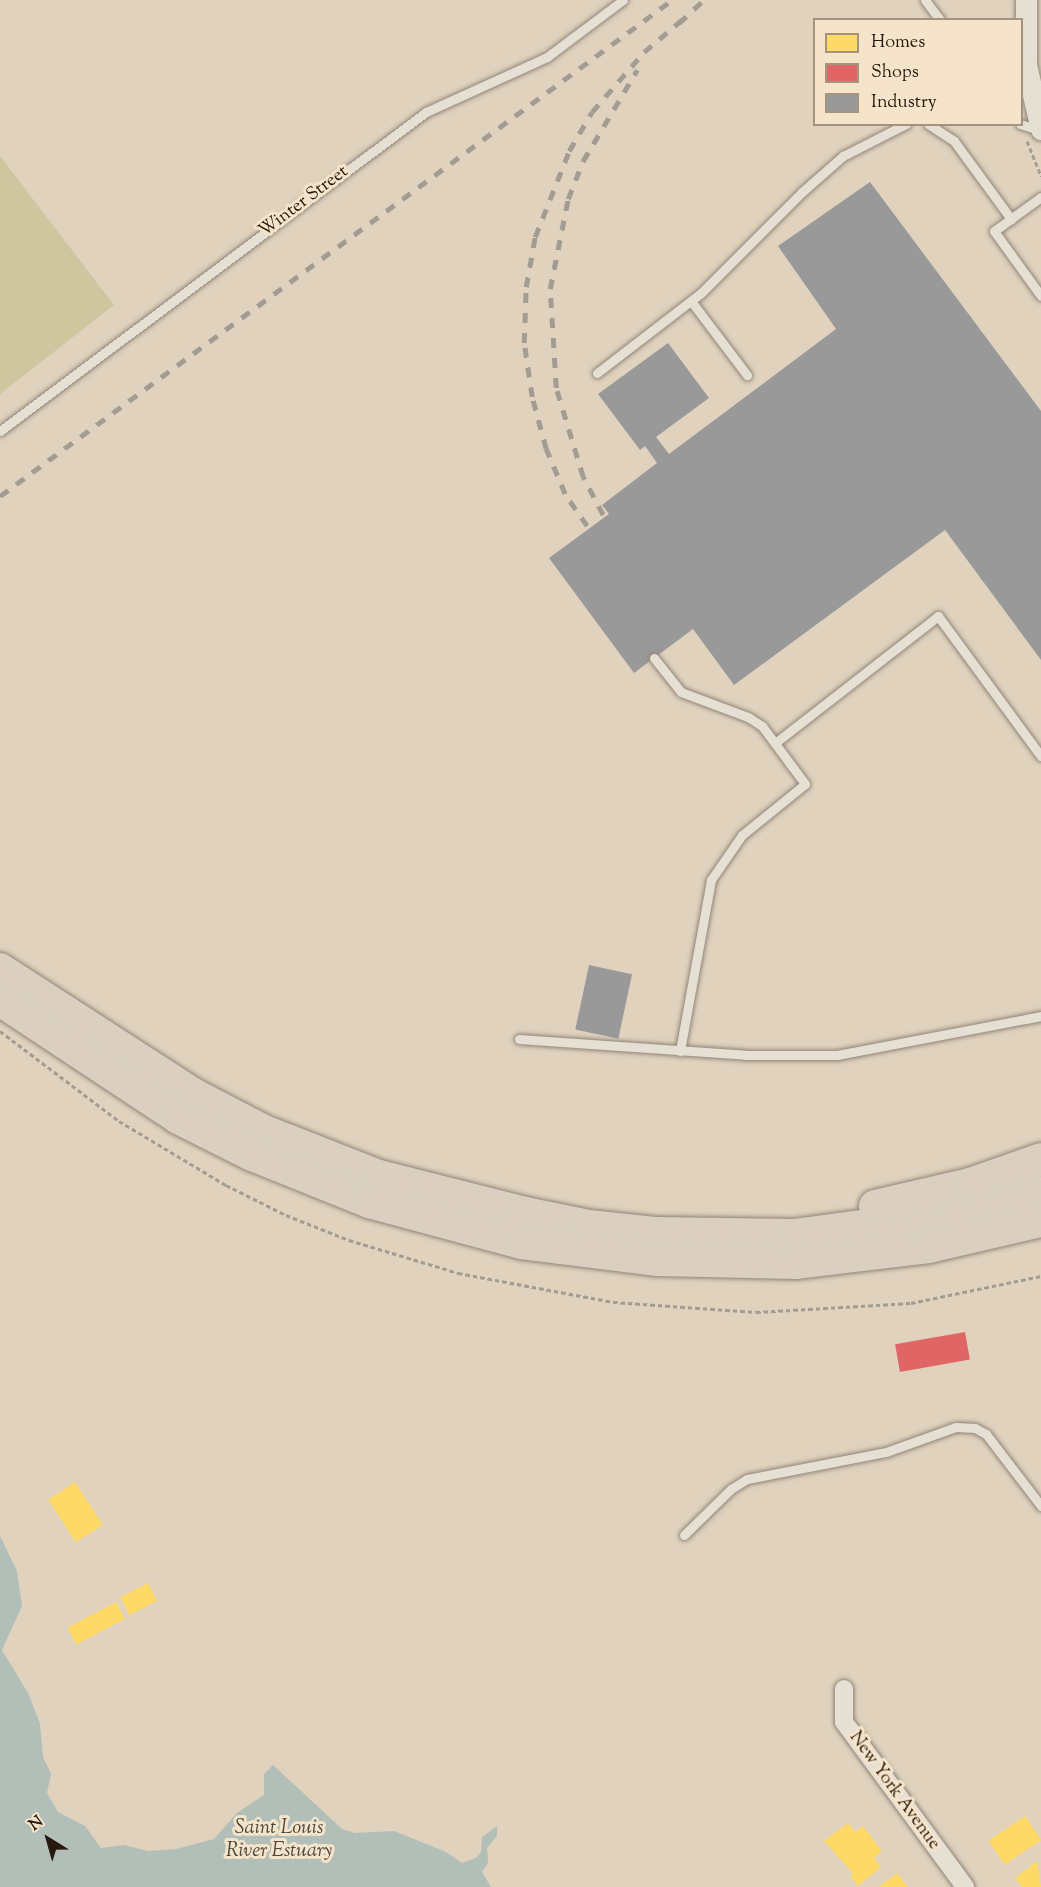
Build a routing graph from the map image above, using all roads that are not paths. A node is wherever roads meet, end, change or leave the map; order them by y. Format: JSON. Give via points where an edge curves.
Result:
{"nodes":[{"id":1,"x":623,"y":0,"type":"edge"},
{"id":2,"x":925,"y":0,"type":"edge"},
{"id":3,"x":1026,"y":0,"type":"edge"},
{"id":4,"x":938,"y":18,"type":"edge"},
{"id":5,"x":902,"y":126,"type":"edge"},
{"id":6,"x":931,"y":126,"type":"edge"},
{"id":7,"x":1031,"y":127,"type":"edge"},
{"id":8,"x":1041,"y":197,"type":"edge"},
{"id":9,"x":1011,"y":219,"type":"junction"},
{"id":10,"x":1041,"y":296,"type":"edge"},
{"id":11,"x":691,"y":301,"type":"junction"},
{"id":12,"x":597,"y":373,"type":"dead end"},
{"id":13,"x":747,"y":375,"type":"dead end"},
{"id":14,"x":0,"y":431,"type":"edge"},
{"id":15,"x":654,"y":658,"type":"dead end"},
{"id":16,"x":775,"y":743,"type":"junction"},
{"id":17,"x":1041,"y":756,"type":"edge"},
{"id":18,"x":0,"y":969,"type":"edge"},
{"id":19,"x":0,"y":1000,"type":"edge"},
{"id":20,"x":1041,"y":1016,"type":"edge"},
{"id":21,"x":519,"y":1039,"type":"dead end"},
{"id":22,"x":680,"y":1051,"type":"junction"},
{"id":23,"x":1041,"y":1159,"type":"edge"},
{"id":24,"x":1041,"y":1192,"type":"edge"},
{"id":25,"x":450,"y":1196,"type":"junction"},
{"id":26,"x":1041,"y":1221,"type":"edge"},
{"id":27,"x":1041,"y":1506,"type":"edge"},
{"id":28,"x":684,"y":1535,"type":"dead end"},
{"id":29,"x":844,"y":1689,"type":"dead end"},
{"id":30,"x":965,"y":1887,"type":"edge"}],
"edges":[{"from":1,"to":14,"type":"lane","name":"Winter Street","via":[[547,57],[426,112]]},
{"from":2,"to":4,"type":"lane"},
{"from":3,"to":7,"type":"street"},
{"from":5,"to":11,"type":"lane","via":[[843,156]]},
{"from":6,"to":9,"type":"lane","via":[[954,141]]},
{"from":8,"to":9,"type":"lane"},
{"from":9,"to":10,"type":"lane","via":[[994,231]]},
{"from":11,"to":12,"type":"lane"},
{"from":11,"to":13,"type":"lane"},
{"from":15,"to":16,"type":"lane","via":[[681,692],[748,717]]},
{"from":16,"to":17,"type":"lane","via":[[938,616]]},
{"from":16,"to":22,"type":"lane","via":[[805,784],[742,835],[711,880]]},
{"from":18,"to":25,"type":"highway","via":[[228,1114],[322,1155]]},
{"from":19,"to":26,"type":"highway","via":[[178,1118],[252,1155],[369,1202],[521,1243],[658,1260],[795,1263],[929,1247]]},
{"from":20,"to":22,"type":"lane","via":[[837,1055]]},
{"from":21,"to":22,"type":"lane"},
{"from":23,"to":25,"type":"highway","via":[[970,1184],[916,1197],[861,1209],[783,1218],[660,1217]]},
{"from":24,"to":25,"type":"highway","via":[[864,1228],[742,1236],[589,1226]]},
{"from":27,"to":28,"type":"lane","via":[[986,1434],[956,1426],[886,1452],[747,1479],[731,1489]]},
{"from":29,"to":30,"type":"street","name":"New York Avenue","via":[[844,1722]]}]}
